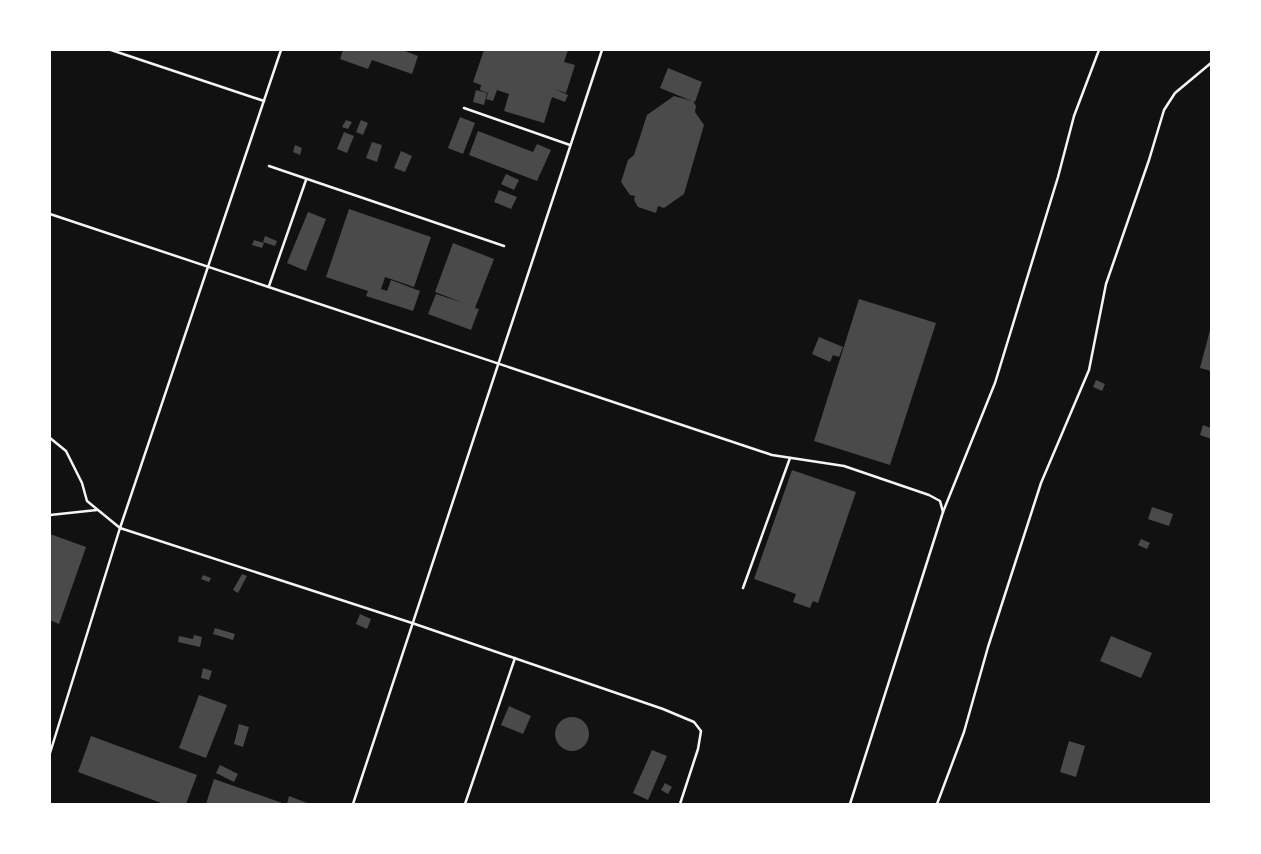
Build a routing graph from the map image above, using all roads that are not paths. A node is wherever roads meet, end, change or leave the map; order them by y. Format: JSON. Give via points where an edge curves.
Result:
{"nodes":[{"id":1,"x":111,"y":50,"type":"edge"},
{"id":2,"x":281,"y":50,"type":"edge"},
{"id":3,"x":602,"y":50,"type":"edge"},
{"id":4,"x":1099,"y":50,"type":"edge"},
{"id":5,"x":1211,"y":63,"type":"edge"},
{"id":6,"x":264,"y":101,"type":"junction"},
{"id":7,"x":464,"y":108,"type":"dead end"},
{"id":8,"x":570,"y":145,"type":"junction"},
{"id":9,"x":269,"y":166,"type":"dead end"},
{"id":10,"x":306,"y":180,"type":"junction"},
{"id":11,"x":50,"y":214,"type":"edge"},
{"id":12,"x":504,"y":246,"type":"dead end"},
{"id":13,"x":209,"y":265,"type":"junction"},
{"id":14,"x":269,"y":286,"type":"junction"},
{"id":15,"x":499,"y":366,"type":"junction"},
{"id":16,"x":50,"y":438,"type":"edge"},
{"id":17,"x":790,"y":458,"type":"junction"},
{"id":18,"x":97,"y":510,"type":"junction"},
{"id":19,"x":943,"y":512,"type":"junction"},
{"id":20,"x":50,"y":515,"type":"edge"},
{"id":21,"x":120,"y":528,"type":"junction"},
{"id":22,"x":743,"y":588,"type":"dead end"},
{"id":23,"x":412,"y":623,"type":"junction"},
{"id":24,"x":515,"y":658,"type":"junction"},
{"id":25,"x":50,"y":753,"type":"edge"},
{"id":26,"x":353,"y":804,"type":"edge"},
{"id":27,"x":465,"y":804,"type":"edge"},
{"id":28,"x":680,"y":804,"type":"edge"},
{"id":29,"x":850,"y":804,"type":"edge"},
{"id":30,"x":937,"y":804,"type":"edge"}],
"edges":[{"from":1,"to":6,"type":"lane"},
{"from":2,"to":6,"type":"lane"},
{"from":3,"to":8,"type":"lane"},
{"from":4,"to":19,"type":"lane","via":[[1074,116],[995,383]]},
{"from":5,"to":30,"type":"lane","via":[[1176,93],[1164,110],[1106,284],[1089,370],[1041,483],[964,732]]},
{"from":6,"to":13,"type":"lane"},
{"from":7,"to":8,"type":"lane"},
{"from":8,"to":15,"type":"lane"},
{"from":9,"to":10,"type":"lane"},
{"from":10,"to":12,"type":"lane"},
{"from":10,"to":14,"type":"lane"},
{"from":11,"to":13,"type":"lane"},
{"from":13,"to":14,"type":"lane"},
{"from":13,"to":21,"type":"lane"},
{"from":14,"to":15,"type":"lane"},
{"from":15,"to":17,"type":"lane","via":[[772,455]]},
{"from":15,"to":23,"type":"lane"},
{"from":16,"to":18,"type":"lane","via":[[66,451],[88,501]]},
{"from":17,"to":19,"type":"lane","via":[[844,466],[929,495],[940,501]]},
{"from":17,"to":22,"type":"lane"},
{"from":18,"to":20,"type":"lane"},
{"from":18,"to":21,"type":"lane"},
{"from":19,"to":29,"type":"lane"},
{"from":21,"to":23,"type":"lane"},
{"from":21,"to":25,"type":"lane"},
{"from":23,"to":24,"type":"lane"},
{"from":23,"to":26,"type":"lane"},
{"from":24,"to":27,"type":"lane"},
{"from":24,"to":28,"type":"lane","via":[[694,722],[701,731],[700,740]]}]}
